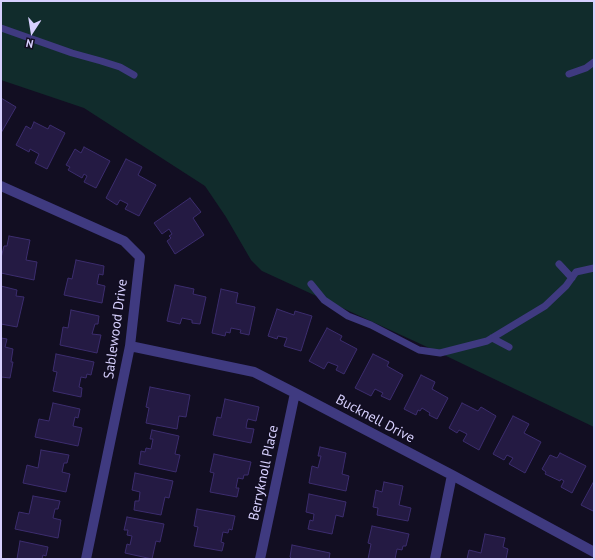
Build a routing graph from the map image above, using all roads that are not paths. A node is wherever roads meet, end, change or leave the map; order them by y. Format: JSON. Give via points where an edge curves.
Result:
{"nodes":[{"id":1,"x":1,"y":28,"type":"edge"},
{"id":2,"x":594,"y":62,"type":"edge"},
{"id":3,"x":569,"y":74,"type":"dead end"},
{"id":4,"x":134,"y":75,"type":"dead end"},
{"id":5,"x":1,"y":186,"type":"edge"},
{"id":6,"x":559,"y":264,"type":"dead end"},
{"id":7,"x":594,"y":268,"type":"edge"},
{"id":8,"x":572,"y":278,"type":"junction"},
{"id":9,"x":311,"y":284,"type":"dead end"},
{"id":10,"x":492,"y":338,"type":"junction"},
{"id":11,"x":130,"y":346,"type":"junction"},
{"id":12,"x":509,"y":347,"type":"dead end"},
{"id":13,"x":295,"y":393,"type":"junction"},
{"id":14,"x":452,"y":475,"type":"junction"},
{"id":15,"x":594,"y":552,"type":"edge"},
{"id":16,"x":86,"y":559,"type":"edge"},
{"id":17,"x":260,"y":559,"type":"edge"},
{"id":18,"x":435,"y":559,"type":"edge"}],
"edges":[{"from":1,"to":4,"type":"lane","via":[[72,53],[101,60]]},
{"from":2,"to":3,"type":"lane"},
{"from":5,"to":11,"type":"street","name":"Sablewood Drive","via":[[124,241],[140,257]]},
{"from":6,"to":8,"type":"lane"},
{"from":7,"to":8,"type":"lane","via":[[576,272]]},
{"from":8,"to":10,"type":"lane","via":[[545,306]]},
{"from":9,"to":10,"type":"lane","via":[[324,300],[348,316],[419,350],[440,353]]},
{"from":10,"to":12,"type":"lane"},
{"from":11,"to":13,"type":"street","name":"Bucknell Drive","via":[[254,372]]},
{"from":11,"to":16,"type":"street","name":"Sablewood Drive"},
{"from":13,"to":14,"type":"street","name":"Bucknell Drive"},
{"from":13,"to":17,"type":"street","name":"Berryknoll Place"},
{"from":14,"to":15,"type":"street","name":"Bucknell Drive"},
{"from":14,"to":18,"type":"street"}]}
